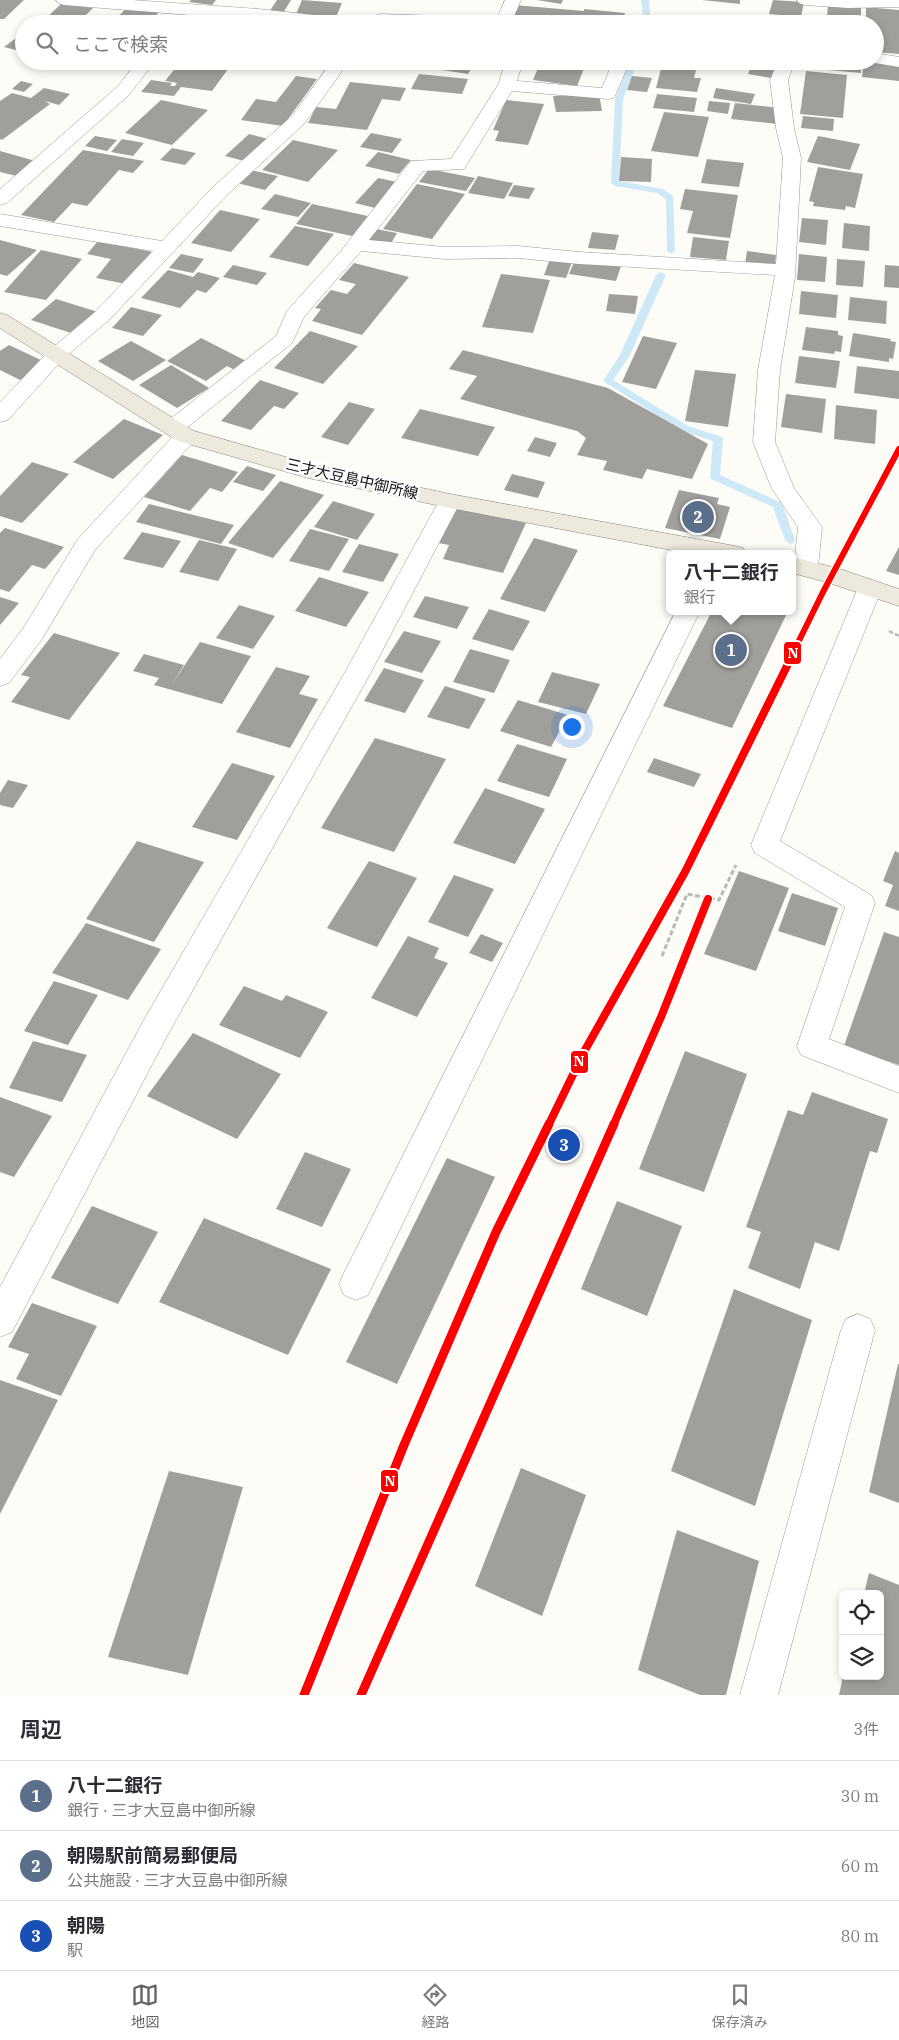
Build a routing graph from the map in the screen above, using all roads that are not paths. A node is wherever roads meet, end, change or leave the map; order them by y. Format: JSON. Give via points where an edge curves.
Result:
{"nodes":[{"id":1,"x":64,"y":0,"type":"edge"},
{"id":2,"x":271,"y":0,"type":"edge"},
{"id":3,"x":513,"y":0,"type":"edge"},
{"id":4,"x":805,"y":0,"type":"edge"},
{"id":5,"x":899,"y":2,"type":"edge"},
{"id":6,"x":195,"y":11,"type":"junction"},
{"id":7,"x":258,"y":14,"type":"junction"},
{"id":8,"x":191,"y":15,"type":"edge"},
{"id":9,"x":267,"y":15,"type":"edge"},
{"id":10,"x":511,"y":15,"type":"edge"},
{"id":11,"x":884,"y":60,"type":"edge"},
{"id":12,"x":899,"y":62,"type":"edge"},
{"id":13,"x":140,"y":70,"type":"edge"},
{"id":14,"x":334,"y":70,"type":"edge"},
{"id":15,"x":512,"y":70,"type":"edge"},
{"id":16,"x":618,"y":70,"type":"edge"},
{"id":17,"x":783,"y":70,"type":"edge"},
{"id":18,"x":507,"y":85,"type":"junction"},
{"id":19,"x":0,"y":199,"type":"edge"},
{"id":20,"x":0,"y":220,"type":"edge"},
{"id":21,"x":355,"y":245,"type":"junction"},
{"id":22,"x":166,"y":247,"type":"junction"},
{"id":23,"x":785,"y":270,"type":"junction"},
{"id":24,"x":0,"y":319,"type":"edge"},
{"id":25,"x":57,"y":354,"type":"junction"},
{"id":26,"x":0,"y":414,"type":"edge"},
{"id":27,"x":180,"y":432,"type":"junction"},
{"id":28,"x":450,"y":501,"type":"junction"},
{"id":29,"x":707,"y":550,"type":"edge"},
{"id":30,"x":799,"y":566,"type":"edge"},
{"id":31,"x":870,"y":588,"type":"junction"},
{"id":32,"x":899,"y":598,"type":"edge"},
{"id":33,"x":686,"y":615,"type":"edge"},
{"id":34,"x":0,"y":677,"type":"edge"},
{"id":35,"x":899,"y":1080,"type":"edge"},
{"id":36,"x":356,"y":1284,"type":"dead end"},
{"id":37,"x":0,"y":1321,"type":"edge"},
{"id":38,"x":858,"y":1330,"type":"dead end"},
{"id":39,"x":759,"y":1695,"type":"edge"}],
"edges":[{"from":1,"to":6,"type":"street"},
{"from":2,"to":7,"type":"street"},
{"from":3,"to":10,"type":"street"},
{"from":4,"to":5,"type":"street"},
{"from":6,"to":7,"type":"street"},
{"from":6,"to":8,"type":"street"},
{"from":7,"to":9,"type":"street"},
{"from":11,"to":12,"type":"street"},
{"from":13,"to":19,"type":"street","via":[[122,91]]},
{"from":14,"to":22,"type":"street","via":[[299,119],[256,156]]},
{"from":15,"to":18,"type":"street"},
{"from":16,"to":18,"type":"street","via":[[608,94]]},
{"from":17,"to":23,"type":"street","via":[[779,80],[792,158]]},
{"from":18,"to":21,"type":"street","via":[[457,165],[418,165]]},
{"from":20,"to":22,"type":"street"},
{"from":21,"to":23,"type":"street","via":[[445,253],[518,252]]},
{"from":21,"to":27,"type":"street","via":[[294,315],[285,339]]},
{"from":22,"to":25,"type":"street","via":[[102,316]]},
{"from":23,"to":30,"type":"street","via":[[770,370],[764,442],[783,489],[810,527]]},
{"from":24,"to":25,"type":"main road","name":"三才大豆島中御所線"},
{"from":25,"to":26,"type":"street"},
{"from":25,"to":27,"type":"main road","name":"三才大豆島中御所線"},
{"from":27,"to":28,"type":"main road","name":"三才大豆島中御所線","via":[[308,470]]},
{"from":27,"to":34,"type":"street","via":[[86,545],[33,634]]},
{"from":28,"to":29,"type":"main road","name":"三才大豆島中御所線"},
{"from":28,"to":37,"type":"street","via":[[156,1028]]},
{"from":30,"to":31,"type":"main road"},
{"from":31,"to":32,"type":"main road"},
{"from":31,"to":35,"type":"street","via":[[765,844],[860,903],[812,1046]]},
{"from":33,"to":36,"type":"street"},
{"from":38,"to":39,"type":"street"}]}
